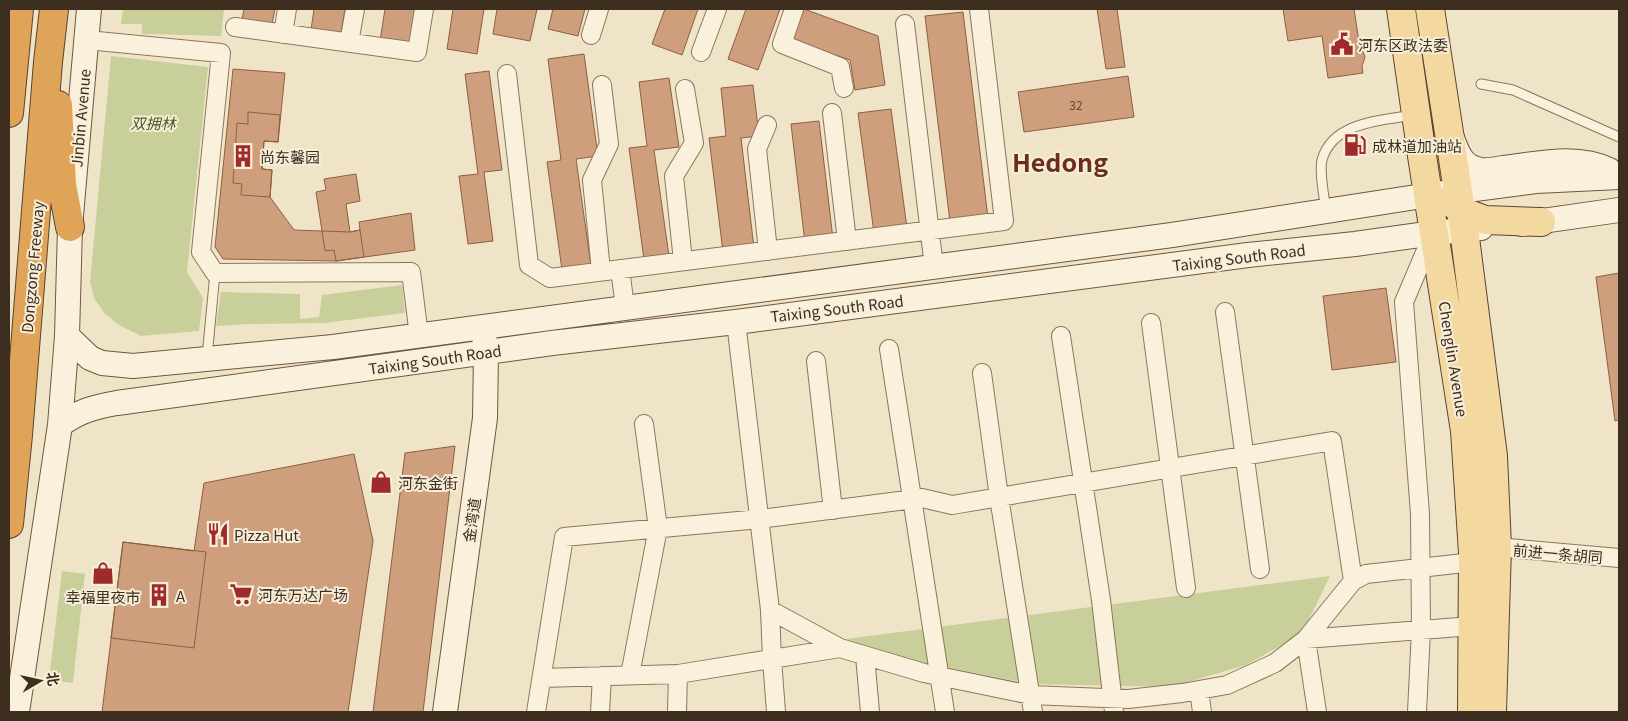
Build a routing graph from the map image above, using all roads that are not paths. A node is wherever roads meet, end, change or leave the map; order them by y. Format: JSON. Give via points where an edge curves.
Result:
{"nodes":[{"id":1,"x":19,"y":9,"type":"edge"},
{"id":2,"x":54,"y":9,"type":"edge"},
{"id":3,"x":89,"y":9,"type":"edge"},
{"id":4,"x":287,"y":9,"type":"edge"},
{"id":5,"x":355,"y":9,"type":"edge"},
{"id":6,"x":424,"y":9,"type":"edge"},
{"id":7,"x":599,"y":9,"type":"edge"},
{"id":8,"x":717,"y":9,"type":"edge"},
{"id":9,"x":794,"y":9,"type":"edge"},
{"id":10,"x":979,"y":9,"type":"edge"},
{"id":11,"x":1401,"y":9,"type":"edge"},
{"id":12,"x":1430,"y":9,"type":"edge"},
{"id":13,"x":905,"y":24,"type":"dead end"},
{"id":14,"x":235,"y":27,"type":"dead end"},
{"id":15,"x":283,"y":34,"type":"junction"},
{"id":16,"x":591,"y":35,"type":"dead end"},
{"id":17,"x":87,"y":40,"type":"junction"},
{"id":18,"x":349,"y":43,"type":"junction"},
{"id":19,"x":702,"y":52,"type":"dead end"},
{"id":20,"x":48,"y":62,"type":"junction"},
{"id":21,"x":507,"y":74,"type":"dead end"},
{"id":22,"x":1481,"y":84,"type":"dead end"},
{"id":23,"x":602,"y":85,"type":"dead end"},
{"id":24,"x":685,"y":88,"type":"dead end"},
{"id":25,"x":844,"y":88,"type":"dead end"},
{"id":26,"x":9,"y":113,"type":"edge"},
{"id":27,"x":832,"y":114,"type":"dead end"},
{"id":28,"x":1418,"y":123,"type":"junction"},
{"id":29,"x":767,"y":125,"type":"dead end"},
{"id":30,"x":1448,"y":128,"type":"junction"},
{"id":31,"x":1619,"y":137,"type":"edge"},
{"id":32,"x":1612,"y":177,"type":"edge"},
{"id":33,"x":1619,"y":210,"type":"edge"},
{"id":34,"x":1326,"y":211,"type":"junction"},
{"id":35,"x":1448,"y":212,"type":"junction"},
{"id":36,"x":1541,"y":222,"type":"joint"},
{"id":37,"x":70,"y":227,"type":"junction"},
{"id":38,"x":930,"y":230,"type":"junction"},
{"id":39,"x":847,"y":241,"type":"junction"},
{"id":40,"x":768,"y":250,"type":"junction"},
{"id":41,"x":683,"y":261,"type":"junction"},
{"id":42,"x":934,"y":267,"type":"junction"},
{"id":43,"x":620,"y":269,"type":"junction"},
{"id":44,"x":601,"y":271,"type":"junction"},
{"id":45,"x":215,"y":272,"type":"junction"},
{"id":46,"x":625,"y":307,"type":"junction"},
{"id":47,"x":1225,"y":312,"type":"dead end"},
{"id":48,"x":736,"y":322,"type":"junction"},
{"id":49,"x":1151,"y":323,"type":"dead end"},
{"id":50,"x":484,"y":326,"type":"junction"},
{"id":51,"x":67,"y":336,"type":"junction"},
{"id":52,"x":419,"y":336,"type":"junction"},
{"id":53,"x":1061,"y":336,"type":"dead end"},
{"id":54,"x":889,"y":349,"type":"dead end"},
{"id":55,"x":486,"y":352,"type":"junction"},
{"id":56,"x":207,"y":358,"type":"junction"},
{"id":57,"x":816,"y":360,"type":"dead end"},
{"id":58,"x":982,"y":373,"type":"dead end"},
{"id":59,"x":60,"y":424,"type":"junction"},
{"id":60,"x":644,"y":424,"type":"dead end"},
{"id":61,"x":1245,"y":456,"type":"junction"},
{"id":62,"x":1171,"y":468,"type":"junction"},
{"id":63,"x":1083,"y":483,"type":"junction"},
{"id":64,"x":999,"y":497,"type":"junction"},
{"id":65,"x":912,"y":500,"type":"junction"},
{"id":66,"x":833,"y":510,"type":"junction"},
{"id":67,"x":760,"y":519,"type":"junction"},
{"id":68,"x":9,"y":524,"type":"edge"},
{"id":69,"x":658,"y":528,"type":"junction"},
{"id":70,"x":1497,"y":548,"type":"junction"},
{"id":71,"x":1619,"y":558,"type":"edge"},
{"id":72,"x":1472,"y":562,"type":"junction"},
{"id":73,"x":1420,"y":568,"type":"junction"},
{"id":74,"x":1260,"y":569,"type":"dead end"},
{"id":75,"x":1353,"y":580,"type":"junction"},
{"id":76,"x":1186,"y":588,"type":"dead end"},
{"id":77,"x":770,"y":610,"type":"junction"},
{"id":78,"x":1472,"y":626,"type":"junction"},
{"id":79,"x":1420,"y":630,"type":"junction"},
{"id":80,"x":1306,"y":639,"type":"junction"},
{"id":81,"x":840,"y":648,"type":"junction"},
{"id":82,"x":865,"y":656,"type":"junction"},
{"id":83,"x":772,"y":659,"type":"junction"},
{"id":84,"x":678,"y":674,"type":"junction"},
{"id":85,"x":630,"y":675,"type":"junction"},
{"id":86,"x":602,"y":676,"type":"junction"},
{"id":87,"x":940,"y":677,"type":"junction"},
{"id":88,"x":542,"y":678,"type":"junction"},
{"id":89,"x":1199,"y":690,"type":"junction"},
{"id":90,"x":1032,"y":704,"type":"edge"},
{"id":91,"x":1113,"y":705,"type":"edge"},
{"id":92,"x":17,"y":712,"type":"edge"},
{"id":93,"x":445,"y":712,"type":"edge"},
{"id":94,"x":536,"y":712,"type":"edge"},
{"id":95,"x":600,"y":712,"type":"edge"},
{"id":96,"x":677,"y":712,"type":"edge"},
{"id":97,"x":776,"y":712,"type":"edge"},
{"id":98,"x":870,"y":712,"type":"edge"},
{"id":99,"x":945,"y":712,"type":"edge"},
{"id":100,"x":1202,"y":712,"type":"edge"},
{"id":101,"x":1317,"y":712,"type":"edge"},
{"id":102,"x":1417,"y":712,"type":"edge"},
{"id":103,"x":1472,"y":712,"type":"edge"},
{"id":104,"x":1492,"y":712,"type":"edge"}],
"edges":[{"from":1,"to":26,"type":"highway"},
{"from":2,"to":20,"type":"highway","name":"Dongzong Freeway"},
{"from":3,"to":17,"type":"main road","name":"Jinbin Avenue"},
{"from":4,"to":15,"type":"street"},
{"from":5,"to":18,"type":"street"},
{"from":6,"to":18,"type":"street","via":[[417,52]]},
{"from":7,"to":16,"type":"street"},
{"from":8,"to":19,"type":"street"},
{"from":9,"to":25,"type":"street","via":[[782,44],[840,67]]},
{"from":10,"to":38,"type":"street","via":[[1004,221]]},
{"from":11,"to":28,"type":"main road","name":"Chenglin Avenue"},
{"from":12,"to":30,"type":"main road","name":"Chenglin Avenue"},
{"from":13,"to":38,"type":"street"},
{"from":14,"to":15,"type":"street"},
{"from":15,"to":18,"type":"street"},
{"from":17,"to":37,"type":"main road","name":"Jinbin Avenue"},
{"from":17,"to":45,"type":"street","via":[[221,53],[201,252]]},
{"from":20,"to":37,"type":"highway","via":[[58,100],[62,185]]},
{"from":20,"to":68,"type":"highway","name":"Dongzong Freeway"},
{"from":21,"to":44,"type":"street","via":[[529,265],[550,278]]},
{"from":22,"to":31,"type":"lane","via":[[1513,90]]},
{"from":23,"to":44,"type":"street","via":[[609,144],[592,180]]},
{"from":24,"to":41,"type":"street","via":[[694,143],[674,176]]},
{"from":27,"to":39,"type":"street"},
{"from":28,"to":34,"type":"lane","via":[[1368,122],[1333,139],[1322,160]]},
{"from":28,"to":35,"type":"main road","name":"Chenglin Avenue"},
{"from":29,"to":40,"type":"street","via":[[757,149]]},
{"from":30,"to":32,"type":"main road","via":[[1462,161],[1477,170],[1576,162],[1600,166]]},
{"from":30,"to":35,"type":"main road","name":"Chenglin Avenue"},
{"from":32,"to":35,"type":"main road","via":[[1561,190],[1481,200]]},
{"from":33,"to":36,"type":"main road"},
{"from":34,"to":35,"type":"main road","name":"Taixing South Road"},
{"from":34,"to":42,"type":"main road","name":"Taixing South Road"},
{"from":35,"to":36,"type":"main road","via":[[1485,220]]},
{"from":35,"to":48,"type":"main road","name":"Taixing South Road","via":[[1355,244],[1190,262]]},
{"from":35,"to":70,"type":"main road","name":"Chenglin Avenue","via":[[1493,456]]},
{"from":35,"to":72,"type":"main road","name":"Chenglin Avenue","via":[[1443,286],[1465,431]]},
{"from":35,"to":73,"type":"street","via":[[1404,302],[1420,514]]},
{"from":37,"to":51,"type":"main road","name":"Jinbin Avenue"},
{"from":38,"to":39,"type":"street"},
{"from":38,"to":42,"type":"street"},
{"from":39,"to":40,"type":"street"},
{"from":40,"to":41,"type":"street"},
{"from":41,"to":43,"type":"street"},
{"from":42,"to":46,"type":"main road","name":"Taixing South Road"},
{"from":43,"to":44,"type":"street"},
{"from":43,"to":46,"type":"street"},
{"from":45,"to":52,"type":"street","via":[[411,272]]},
{"from":45,"to":56,"type":"lane"},
{"from":46,"to":50,"type":"main road","name":"Taixing South Road"},
{"from":47,"to":61,"type":"street"},
{"from":48,"to":55,"type":"main road","name":"Taixing South Road"},
{"from":48,"to":67,"type":"street"},
{"from":49,"to":62,"type":"street"},
{"from":50,"to":52,"type":"main road","name":"Taixing South Road"},
{"from":50,"to":55,"type":"main road","name":"金湾道"},
{"from":51,"to":56,"type":"main road","name":"Taixing South Road","via":[[90,358],[102,364],[133,366]]},
{"from":51,"to":59,"type":"main road","name":"Jinbin Avenue"},
{"from":52,"to":56,"type":"main road","name":"Taixing South Road"},
{"from":53,"to":63,"type":"street"},
{"from":54,"to":65,"type":"street"},
{"from":55,"to":59,"type":"main road","name":"Taixing South Road","via":[[117,402],[88,408]]},
{"from":55,"to":93,"type":"main road","name":"金湾道","via":[[485,418]]},
{"from":57,"to":66,"type":"street"},
{"from":58,"to":64,"type":"street"},
{"from":59,"to":92,"type":"main road","name":"Jinbin Avenue"},
{"from":60,"to":69,"type":"street"},
{"from":61,"to":62,"type":"street"},
{"from":61,"to":74,"type":"street"},
{"from":61,"to":75,"type":"street","via":[[1332,441]]},
{"from":62,"to":63,"type":"street"},
{"from":62,"to":76,"type":"street"},
{"from":63,"to":64,"type":"street"},
{"from":63,"to":91,"type":"street"},
{"from":64,"to":65,"type":"street","via":[[952,505],[922,498]]},
{"from":64,"to":90,"type":"street"},
{"from":65,"to":66,"type":"street"},
{"from":65,"to":87,"type":"street"},
{"from":66,"to":67,"type":"street"},
{"from":67,"to":69,"type":"street"},
{"from":67,"to":77,"type":"street"},
{"from":69,"to":85,"type":"street"},
{"from":69,"to":88,"type":"street","via":[[564,537]]},
{"from":70,"to":71,"type":"street","name":"前进一条胡同"},
{"from":70,"to":104,"type":"main road","name":"Chenglin Avenue"},
{"from":72,"to":73,"type":"street"},
{"from":72,"to":78,"type":"main road","name":"Chenglin Avenue"},
{"from":73,"to":75,"type":"street","via":[[1366,574]]},
{"from":73,"to":79,"type":"street"},
{"from":75,"to":80,"type":"street"},
{"from":77,"to":81,"type":"street"},
{"from":77,"to":83,"type":"street"},
{"from":78,"to":79,"type":"street"},
{"from":78,"to":103,"type":"main road","name":"Chenglin Avenue"},
{"from":79,"to":80,"type":"street"},
{"from":79,"to":102,"type":"street"},
{"from":80,"to":89,"type":"street","via":[[1275,664],[1227,685]]},
{"from":80,"to":101,"type":"street"},
{"from":81,"to":82,"type":"street"},
{"from":81,"to":83,"type":"street"},
{"from":82,"to":87,"type":"street"},
{"from":82,"to":98,"type":"street"},
{"from":83,"to":84,"type":"street"},
{"from":83,"to":97,"type":"street"},
{"from":84,"to":85,"type":"street"},
{"from":84,"to":96,"type":"street"},
{"from":85,"to":86,"type":"street"},
{"from":86,"to":88,"type":"street"},
{"from":86,"to":95,"type":"street"},
{"from":87,"to":90,"type":"street"},
{"from":87,"to":99,"type":"street"},
{"from":88,"to":94,"type":"street"},
{"from":89,"to":91,"type":"street","via":[[1128,699]]},
{"from":89,"to":100,"type":"street"},
{"from":90,"to":91,"type":"street"}]}
